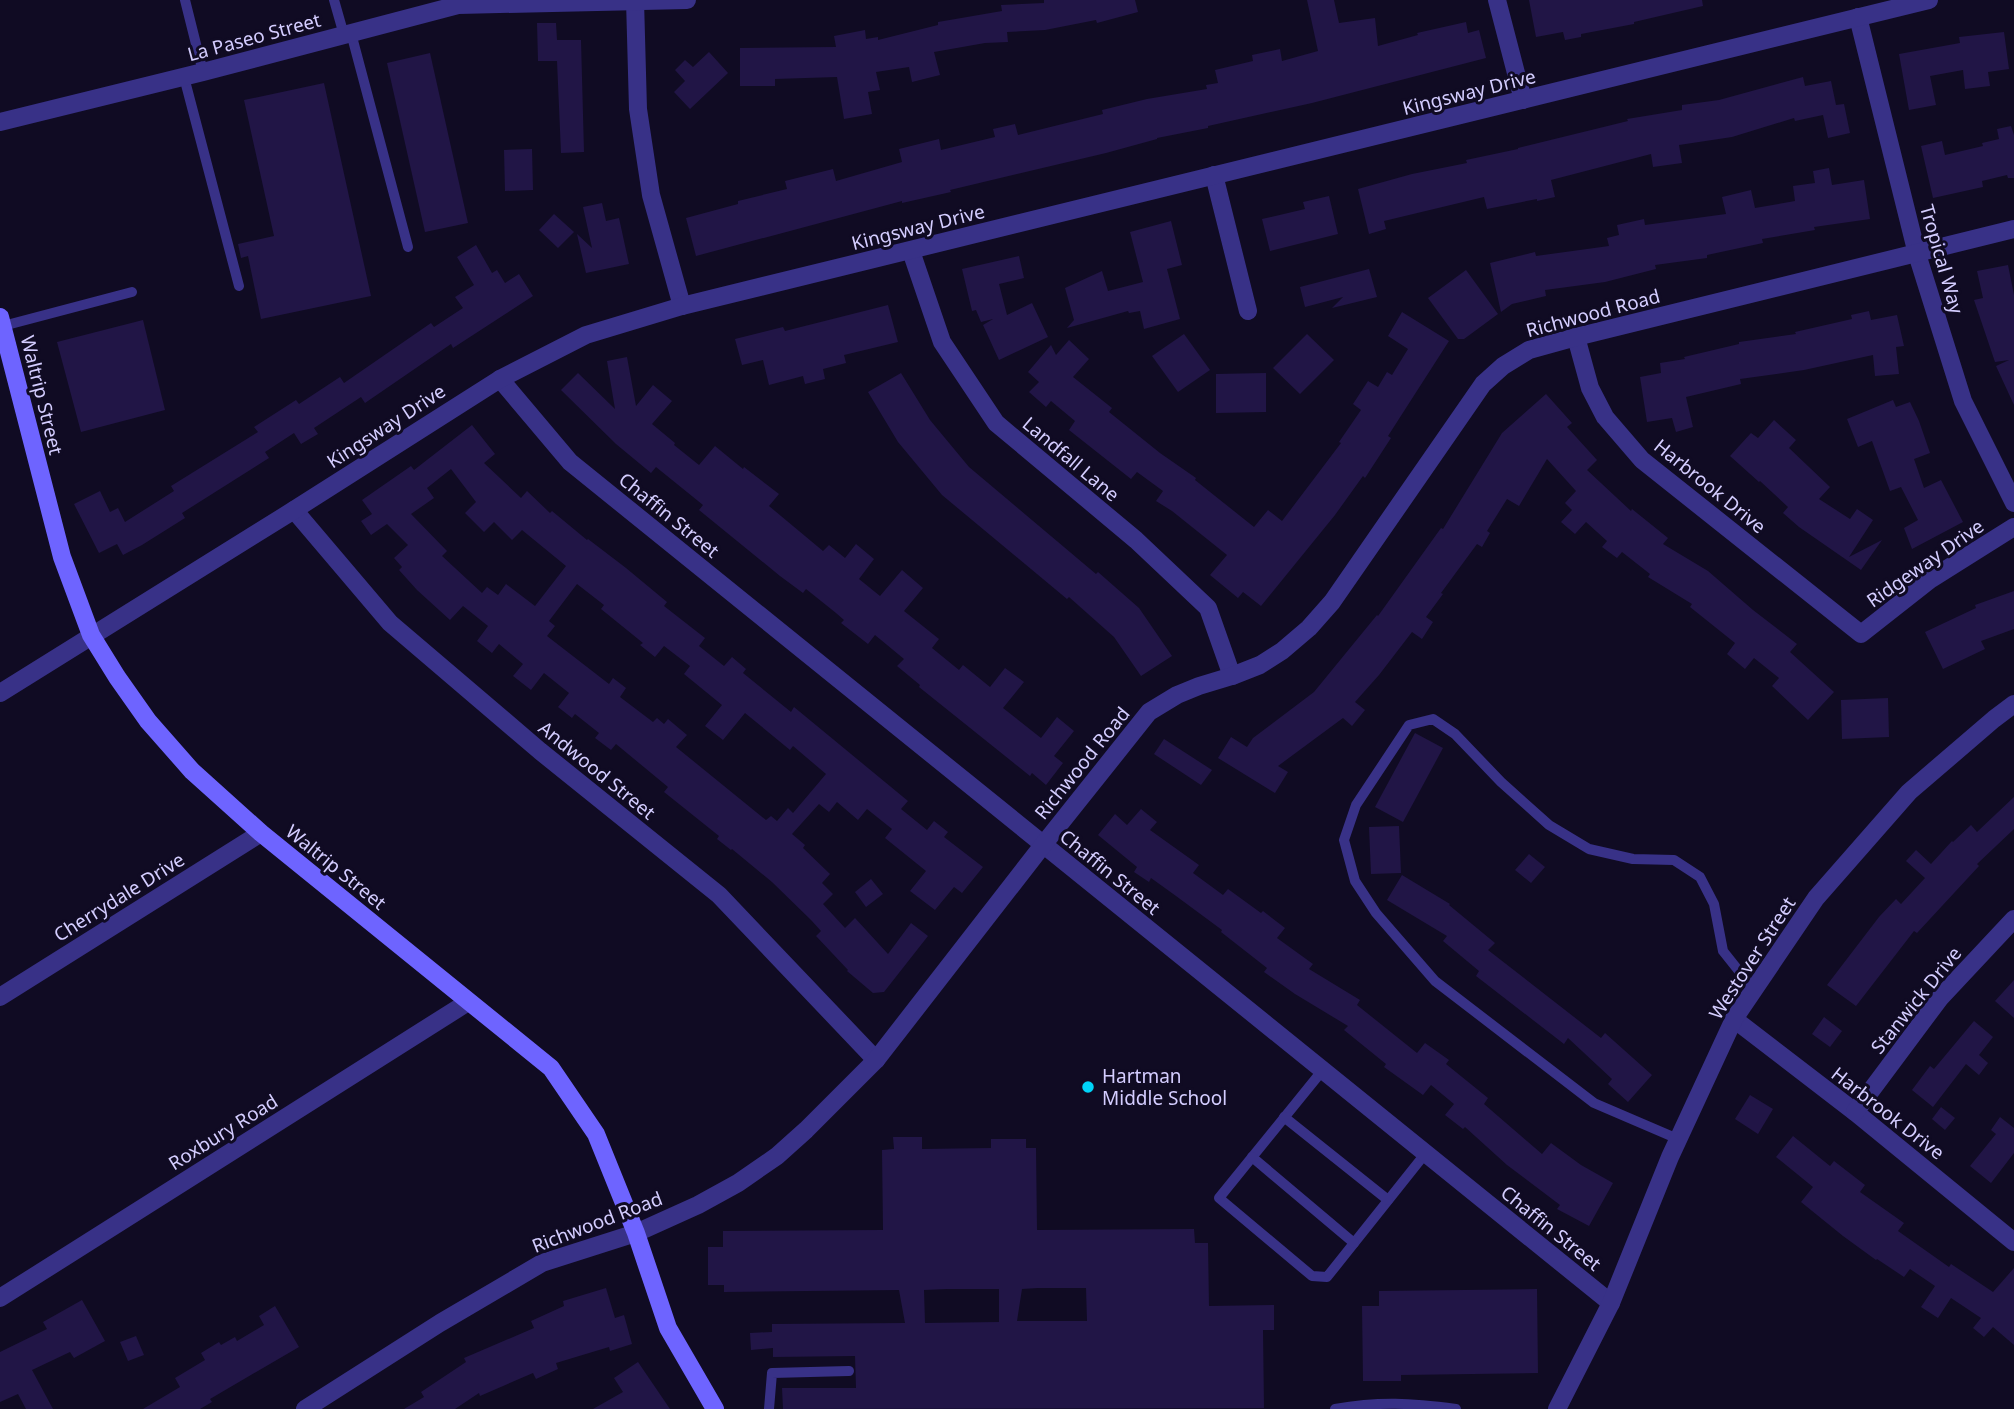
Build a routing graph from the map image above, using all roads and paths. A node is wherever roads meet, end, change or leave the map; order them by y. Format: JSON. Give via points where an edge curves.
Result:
{"nodes":[{"id":1,"x":185,"y":0,"type":"edge"},
{"id":2,"x":334,"y":0,"type":"edge"},
{"id":3,"x":687,"y":0,"type":"edge"},
{"id":4,"x":1497,"y":0,"type":"edge"},
{"id":5,"x":1929,"y":0,"type":"edge"},
{"id":6,"x":635,"y":1,"type":"edge"},
{"id":7,"x":1858,"y":17,"type":"junction"},
{"id":8,"x":348,"y":34,"type":"junction"},
{"id":9,"x":203,"y":72,"type":"junction"},
{"id":10,"x":184,"y":77,"type":"junction"},
{"id":11,"x":1523,"y":100,"type":"junction"},
{"id":12,"x":0,"y":122,"type":"edge"},
{"id":13,"x":1214,"y":175,"type":"junction"},
{"id":14,"x":2014,"y":229,"type":"edge"},
{"id":15,"x":408,"y":247,"type":"dead end"},
{"id":16,"x":911,"y":251,"type":"junction"},
{"id":17,"x":1917,"y":254,"type":"junction"},
{"id":18,"x":239,"y":286,"type":"dead end"},
{"id":19,"x":132,"y":292,"type":"dead end"},
{"id":20,"x":682,"y":306,"type":"junction"},
{"id":21,"x":1248,"y":311,"type":"dead end"},
{"id":22,"x":1,"y":321,"type":"edge"},
{"id":23,"x":1576,"y":337,"type":"junction"},
{"id":24,"x":500,"y":379,"type":"junction"},
{"id":25,"x":2014,"y":503,"type":"edge"},
{"id":26,"x":294,"y":510,"type":"junction"},
{"id":27,"x":2014,"y":527,"type":"edge"},
{"id":28,"x":1861,"y":634,"type":"joint"},
{"id":29,"x":91,"y":635,"type":"junction"},
{"id":30,"x":1232,"y":677,"type":"junction"},
{"id":31,"x":0,"y":693,"type":"edge"},
{"id":32,"x":2014,"y":704,"type":"edge"},
{"id":33,"x":261,"y":832,"type":"junction"},
{"id":34,"x":1043,"y":845,"type":"junction"},
{"id":35,"x":2014,"y":919,"type":"edge"},
{"id":36,"x":1754,"y":990,"type":"junction"},
{"id":37,"x":0,"y":997,"type":"edge"},
{"id":38,"x":468,"y":1002,"type":"junction"},
{"id":39,"x":1734,"y":1019,"type":"junction"},
{"id":40,"x":876,"y":1060,"type":"junction"},
{"id":41,"x":1322,"y":1071,"type":"junction"},
{"id":42,"x":1855,"y":1112,"type":"junction"},
{"id":43,"x":1284,"y":1117,"type":"junction"},
{"id":44,"x":1678,"y":1139,"type":"junction"},
{"id":45,"x":1425,"y":1154,"type":"junction"},
{"id":46,"x":1252,"y":1157,"type":"junction"},
{"id":47,"x":1388,"y":1200,"type":"junction"},
{"id":48,"x":2011,"y":1232,"type":"edge"},
{"id":49,"x":636,"y":1233,"type":"junction"},
{"id":50,"x":1354,"y":1243,"type":"junction"},
{"id":51,"x":0,"y":1298,"type":"edge"},
{"id":52,"x":1611,"y":1303,"type":"junction"},
{"id":53,"x":849,"y":1371,"type":"dead end"},
{"id":54,"x":304,"y":1409,"type":"edge"},
{"id":55,"x":715,"y":1409,"type":"edge"},
{"id":56,"x":769,"y":1409,"type":"edge"},
{"id":57,"x":1335,"y":1409,"type":"edge"},
{"id":58,"x":1456,"y":1409,"type":"edge"},
{"id":59,"x":1557,"y":1409,"type":"edge"}],
"edges":[{"from":1,"to":9,"type":"lane"},
{"from":2,"to":8,"type":"lane"},
{"from":3,"to":6,"type":"street","name":"La Paseo Street"},
{"from":4,"to":11,"type":"street"},
{"from":5,"to":7,"type":"street","name":"Kingsway Drive"},
{"from":6,"to":8,"type":"street","name":"La Paseo Street","via":[[458,5]]},
{"from":6,"to":20,"type":"street","via":[[638,109],[649,183]]},
{"from":7,"to":11,"type":"street","name":"Kingsway Drive"},
{"from":7,"to":17,"type":"street","name":"Tropical Way"},
{"from":8,"to":9,"type":"street","name":"La Paseo Street"},
{"from":8,"to":15,"type":"lane"},
{"from":9,"to":10,"type":"street","name":"La Paseo Street"},
{"from":10,"to":12,"type":"street","name":"La Paseo Street"},
{"from":10,"to":18,"type":"lane"},
{"from":11,"to":13,"type":"street","name":"Kingsway Drive"},
{"from":13,"to":16,"type":"street","name":"Kingsway Drive"},
{"from":13,"to":21,"type":"street"},
{"from":14,"to":17,"type":"street","name":"Richwood Road"},
{"from":16,"to":20,"type":"street","name":"Kingsway Drive"},
{"from":16,"to":30,"type":"street","name":"Landfall Lane","via":[[942,342],[996,423],[1209,608]]},
{"from":17,"to":23,"type":"street","name":"Richwood Road"},
{"from":17,"to":25,"type":"street","name":"Tropical Way","via":[[1963,401]]},
{"from":19,"to":22,"type":"lane"},
{"from":20,"to":24,"type":"street","name":"Kingsway Drive","via":[[586,335]]},
{"from":22,"to":29,"type":"street","name":"Waltrip Street","via":[[62,557]]},
{"from":23,"to":28,"type":"street","name":"Harbrook Drive","via":[[1590,388],[1605,417],[1642,460]]},
{"from":23,"to":30,"type":"street","name":"Richwood Road","via":[[1529,350],[1483,384],[1324,611],[1282,651]]},
{"from":24,"to":26,"type":"street","name":"Kingsway Drive"},
{"from":24,"to":34,"type":"street","name":"Chaffin Street","via":[[570,462]]},
{"from":26,"to":29,"type":"street","name":"Kingsway Drive"},
{"from":26,"to":40,"type":"street","name":"Andwood Street","via":[[390,623],[719,895]]},
{"from":27,"to":28,"type":"street","name":"Ridgeway Drive","via":[[1931,579]]},
{"from":29,"to":31,"type":"street","name":"Kingsway Drive"},
{"from":29,"to":33,"type":"street","name":"Waltrip Street","via":[[148,721],[192,771]]},
{"from":30,"to":34,"type":"street","name":"Richwood Road","via":[[1177,695],[1149,712]]},
{"from":32,"to":36,"type":"street","name":"Westover Street","via":[[1909,792],[1816,898]]},
{"from":33,"to":37,"type":"street","name":"Cherrydale Drive"},
{"from":33,"to":38,"type":"street","name":"Waltrip Street"},
{"from":34,"to":40,"type":"street","name":"Richwood Road"},
{"from":34,"to":41,"type":"street","name":"Chaffin Street"},
{"from":35,"to":42,"type":"street","name":"Stanwick Drive","via":[[1940,998]]},
{"from":36,"to":39,"type":"street","name":"Westover Street"},
{"from":36,"to":44,"type":"lane","via":[[1723,951],[1714,904],[1700,877],[1674,860],[1633,859],[1589,849],[1549,825],[1455,734],[1433,719],[1409,725],[1356,805],[1345,840],[1355,881],[1376,913],[1435,981],[1594,1103]]},
{"from":38,"to":49,"type":"street","name":"Waltrip Street","via":[[551,1068],[596,1134]]},
{"from":38,"to":51,"type":"street","name":"Roxbury Road"},
{"from":39,"to":42,"type":"street","name":"Harbrook Drive"},
{"from":39,"to":44,"type":"street","name":"Westover Street"},
{"from":40,"to":49,"type":"street","name":"Richwood Road","via":[[777,1156],[698,1205]]},
{"from":41,"to":43,"type":"lane"},
{"from":41,"to":45,"type":"street","name":"Chaffin Street"},
{"from":42,"to":48,"type":"street","name":"Harbrook Drive"},
{"from":43,"to":46,"type":"lane"},
{"from":43,"to":47,"type":"lane"},
{"from":44,"to":52,"type":"street","name":"Westover Street"},
{"from":45,"to":47,"type":"lane"},
{"from":45,"to":52,"type":"street","name":"Chaffin Street"},
{"from":46,"to":50,"type":"lane"},
{"from":46,"to":50,"type":"lane","via":[[1219,1198],[1312,1276],[1327,1277]]},
{"from":47,"to":50,"type":"lane"},
{"from":49,"to":54,"type":"street","name":"Richwood Road","via":[[542,1263]]},
{"from":49,"to":55,"type":"street","name":"Waltrip Street","via":[[668,1328]]},
{"from":52,"to":59,"type":"street","name":"Westover Street"},
{"from":53,"to":56,"type":"lane","via":[[772,1373]]},
{"from":57,"to":58,"type":"lane","via":[[1390,1402]]}]}
